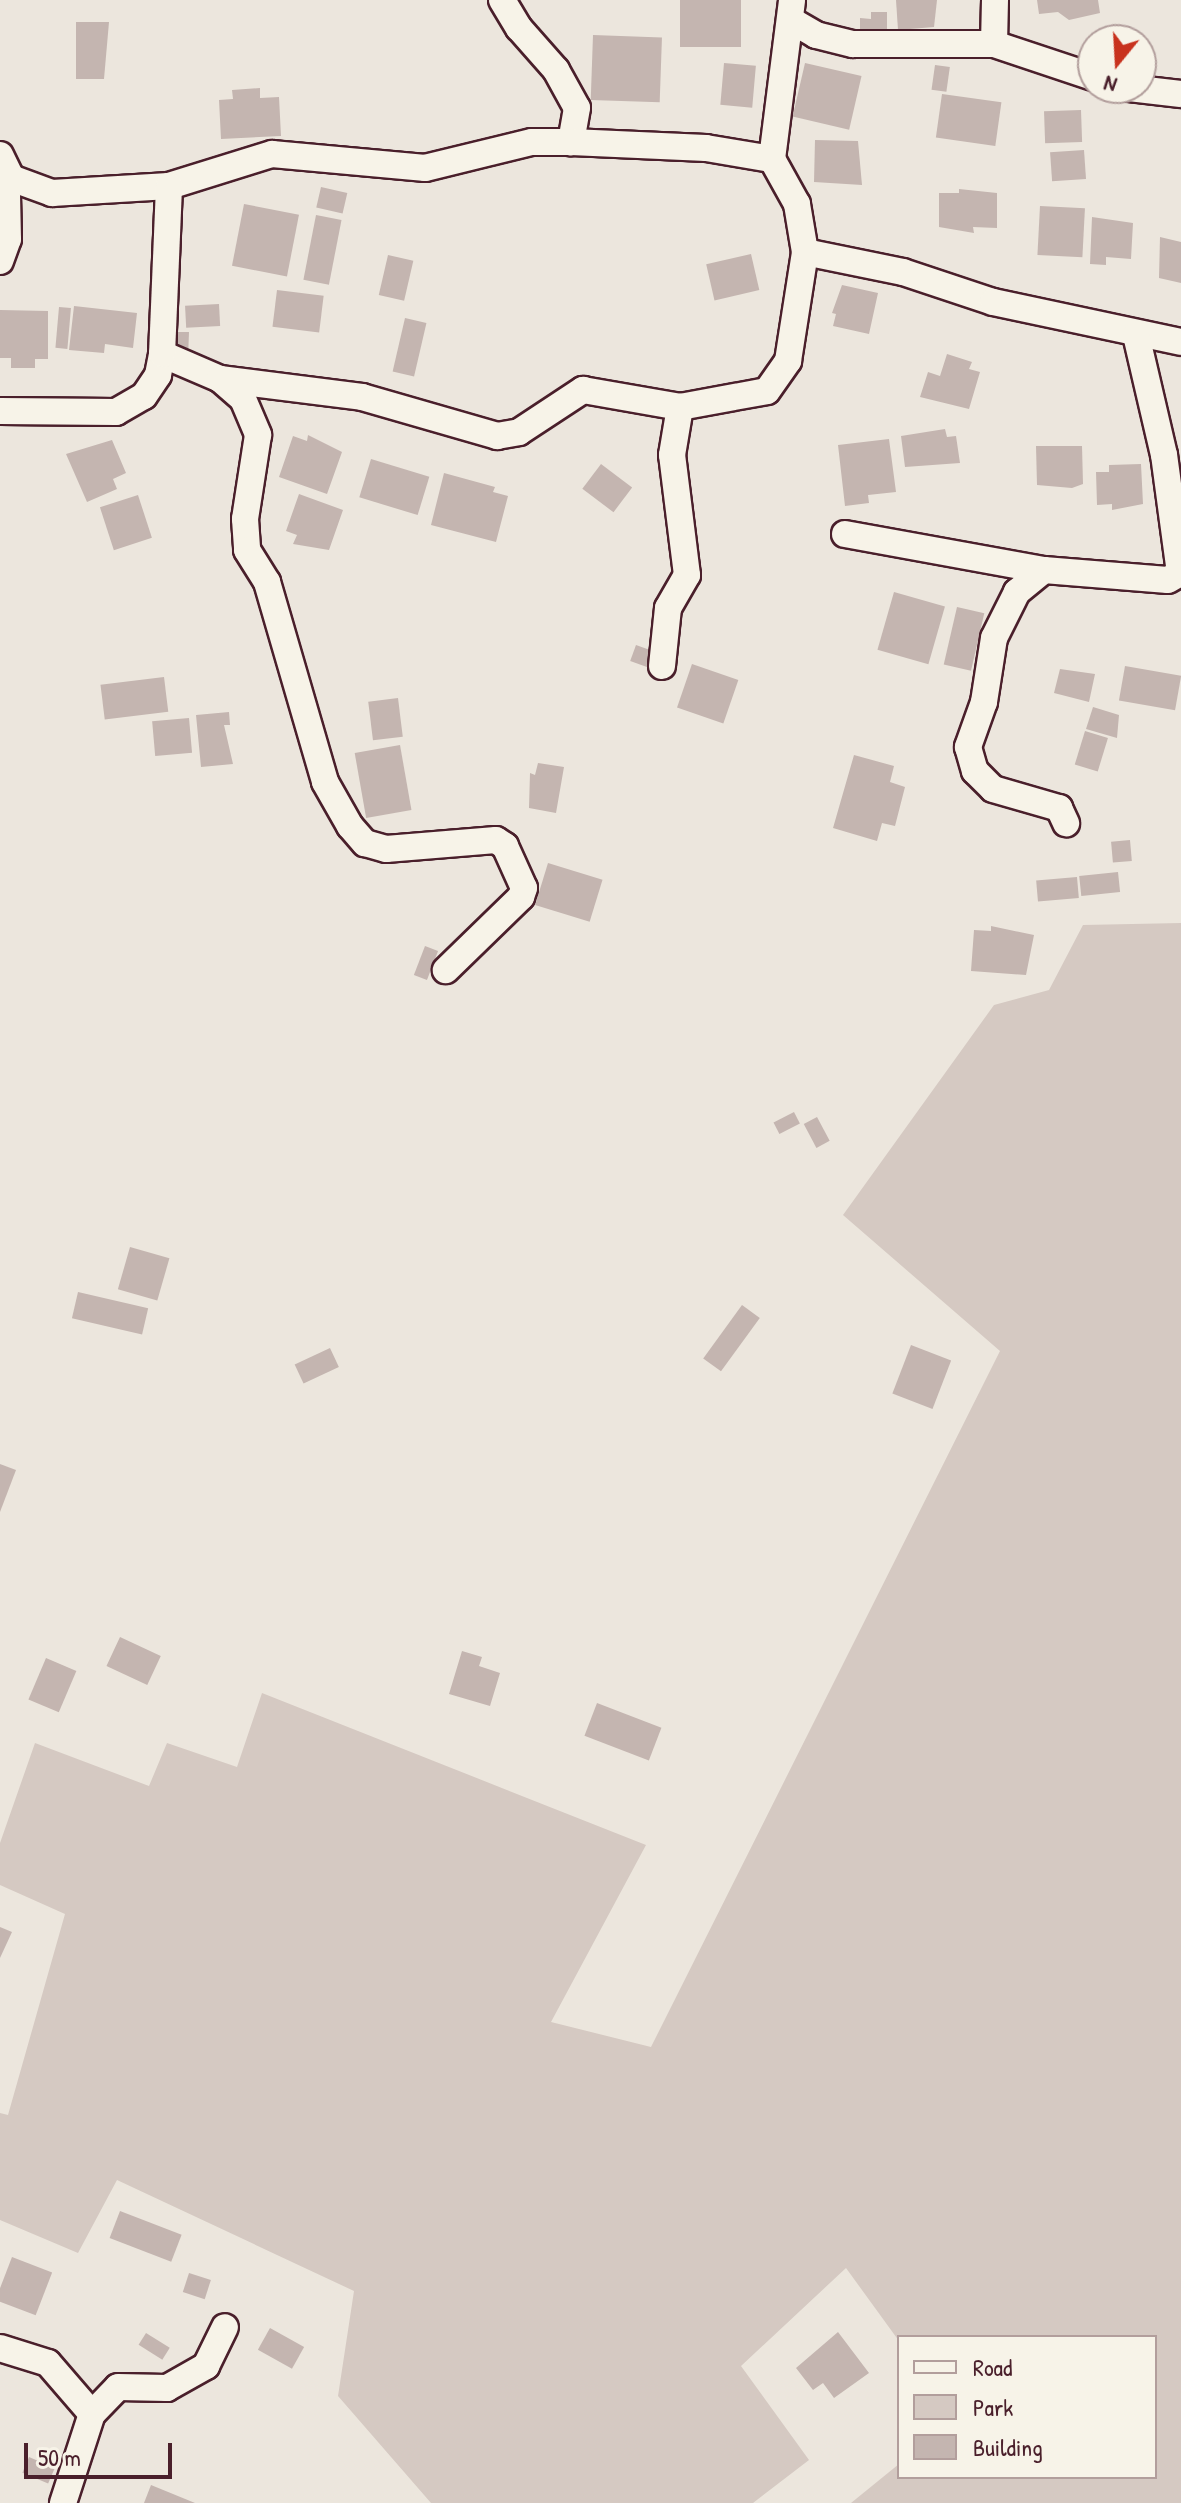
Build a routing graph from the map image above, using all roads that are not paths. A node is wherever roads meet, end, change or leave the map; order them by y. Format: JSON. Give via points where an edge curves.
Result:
{"nodes":[{"id":1,"x":502,"y":0,"type":"edge"},
{"id":2,"x":995,"y":0,"type":"edge"},
{"id":3,"x":792,"y":10,"type":"edge"},
{"id":4,"x":994,"y":44,"type":"junction"},
{"id":5,"x":1077,"y":72,"type":"edge"},
{"id":6,"x":1157,"y":91,"type":"edge"},
{"id":7,"x":1181,"y":94,"type":"edge"},
{"id":8,"x":571,"y":142,"type":"junction"},
{"id":9,"x":0,"y":155,"type":"edge"},
{"id":10,"x":772,"y":159,"type":"junction"},
{"id":11,"x":169,"y":186,"type":"junction"},
{"id":12,"x":52,"y":193,"type":"junction"},
{"id":13,"x":4,"y":197,"type":"edge"},
{"id":14,"x":805,"y":252,"type":"junction"},
{"id":15,"x":0,"y":261,"type":"edge"},
{"id":16,"x":1136,"y":335,"type":"junction"},
{"id":17,"x":1181,"y":342,"type":"edge"},
{"id":18,"x":162,"y":354,"type":"junction"},
{"id":19,"x":220,"y":379,"type":"junction"},
{"id":20,"x":680,"y":407,"type":"junction"},
{"id":21,"x":0,"y":411,"type":"edge"},
{"id":22,"x":845,"y":534,"type":"dead end"},
{"id":23,"x":1044,"y":570,"type":"junction"},
{"id":24,"x":662,"y":666,"type":"dead end"},
{"id":25,"x":1066,"y":823,"type":"dead end"},
{"id":26,"x":446,"y":970,"type":"dead end"},
{"id":27,"x":225,"y":2327,"type":"dead end"},
{"id":28,"x":0,"y":2348,"type":"edge"},
{"id":29,"x":92,"y":2414,"type":"junction"},
{"id":30,"x":63,"y":2503,"type":"edge"}],
"edges":[{"from":1,"to":8,"type":"street","via":[[556,70],[577,108]]},
{"from":2,"to":4,"type":"street"},
{"from":3,"to":4,"type":"street","via":[[816,35],[853,44]]},
{"from":3,"to":10,"type":"street"},
{"from":4,"to":5,"type":"street"},
{"from":6,"to":7,"type":"street"},
{"from":8,"to":10,"type":"street","via":[[706,148]]},
{"from":8,"to":11,"type":"street","via":[[532,142],[425,168],[272,154]]},
{"from":9,"to":12,"type":"street","via":[[11,178]]},
{"from":10,"to":14,"type":"street","via":[[797,204]]},
{"from":11,"to":12,"type":"street"},
{"from":11,"to":18,"type":"street"},
{"from":12,"to":13,"type":"street"},
{"from":13,"to":15,"type":"street","via":[[8,239]]},
{"from":14,"to":16,"type":"street","via":[[903,272],[993,302]]},
{"from":14,"to":20,"type":"street","via":[[788,361],[767,391]]},
{"from":16,"to":17,"type":"street"},
{"from":16,"to":23,"type":"street","via":[[1164,455],[1180,573],[1168,580]]},
{"from":18,"to":19,"type":"street"},
{"from":18,"to":21,"type":"street","via":[[158,375],[144,396],[116,412]]},
{"from":19,"to":20,"type":"street","via":[[362,397],[497,436],[519,432],[583,390]]},
{"from":19,"to":26,"type":"street","via":[[243,399],[258,435],[245,519],[247,550],[267,582],[325,782],[350,826],[365,843],[386,849],[496,840],[505,846],[524,888],[521,897]]},
{"from":20,"to":24,"type":"street","via":[[672,455],[687,575],[668,608]]},
{"from":22,"to":23,"type":"street"},
{"from":23,"to":25,"type":"street","via":[[1017,592],[994,638],[984,702],[968,747],[975,771],[993,789],[1059,808]]},
{"from":27,"to":29,"type":"street","via":[[206,2366],[167,2388],[118,2387]]},
{"from":28,"to":29,"type":"street","via":[[48,2363]]},
{"from":29,"to":30,"type":"street"}]}
